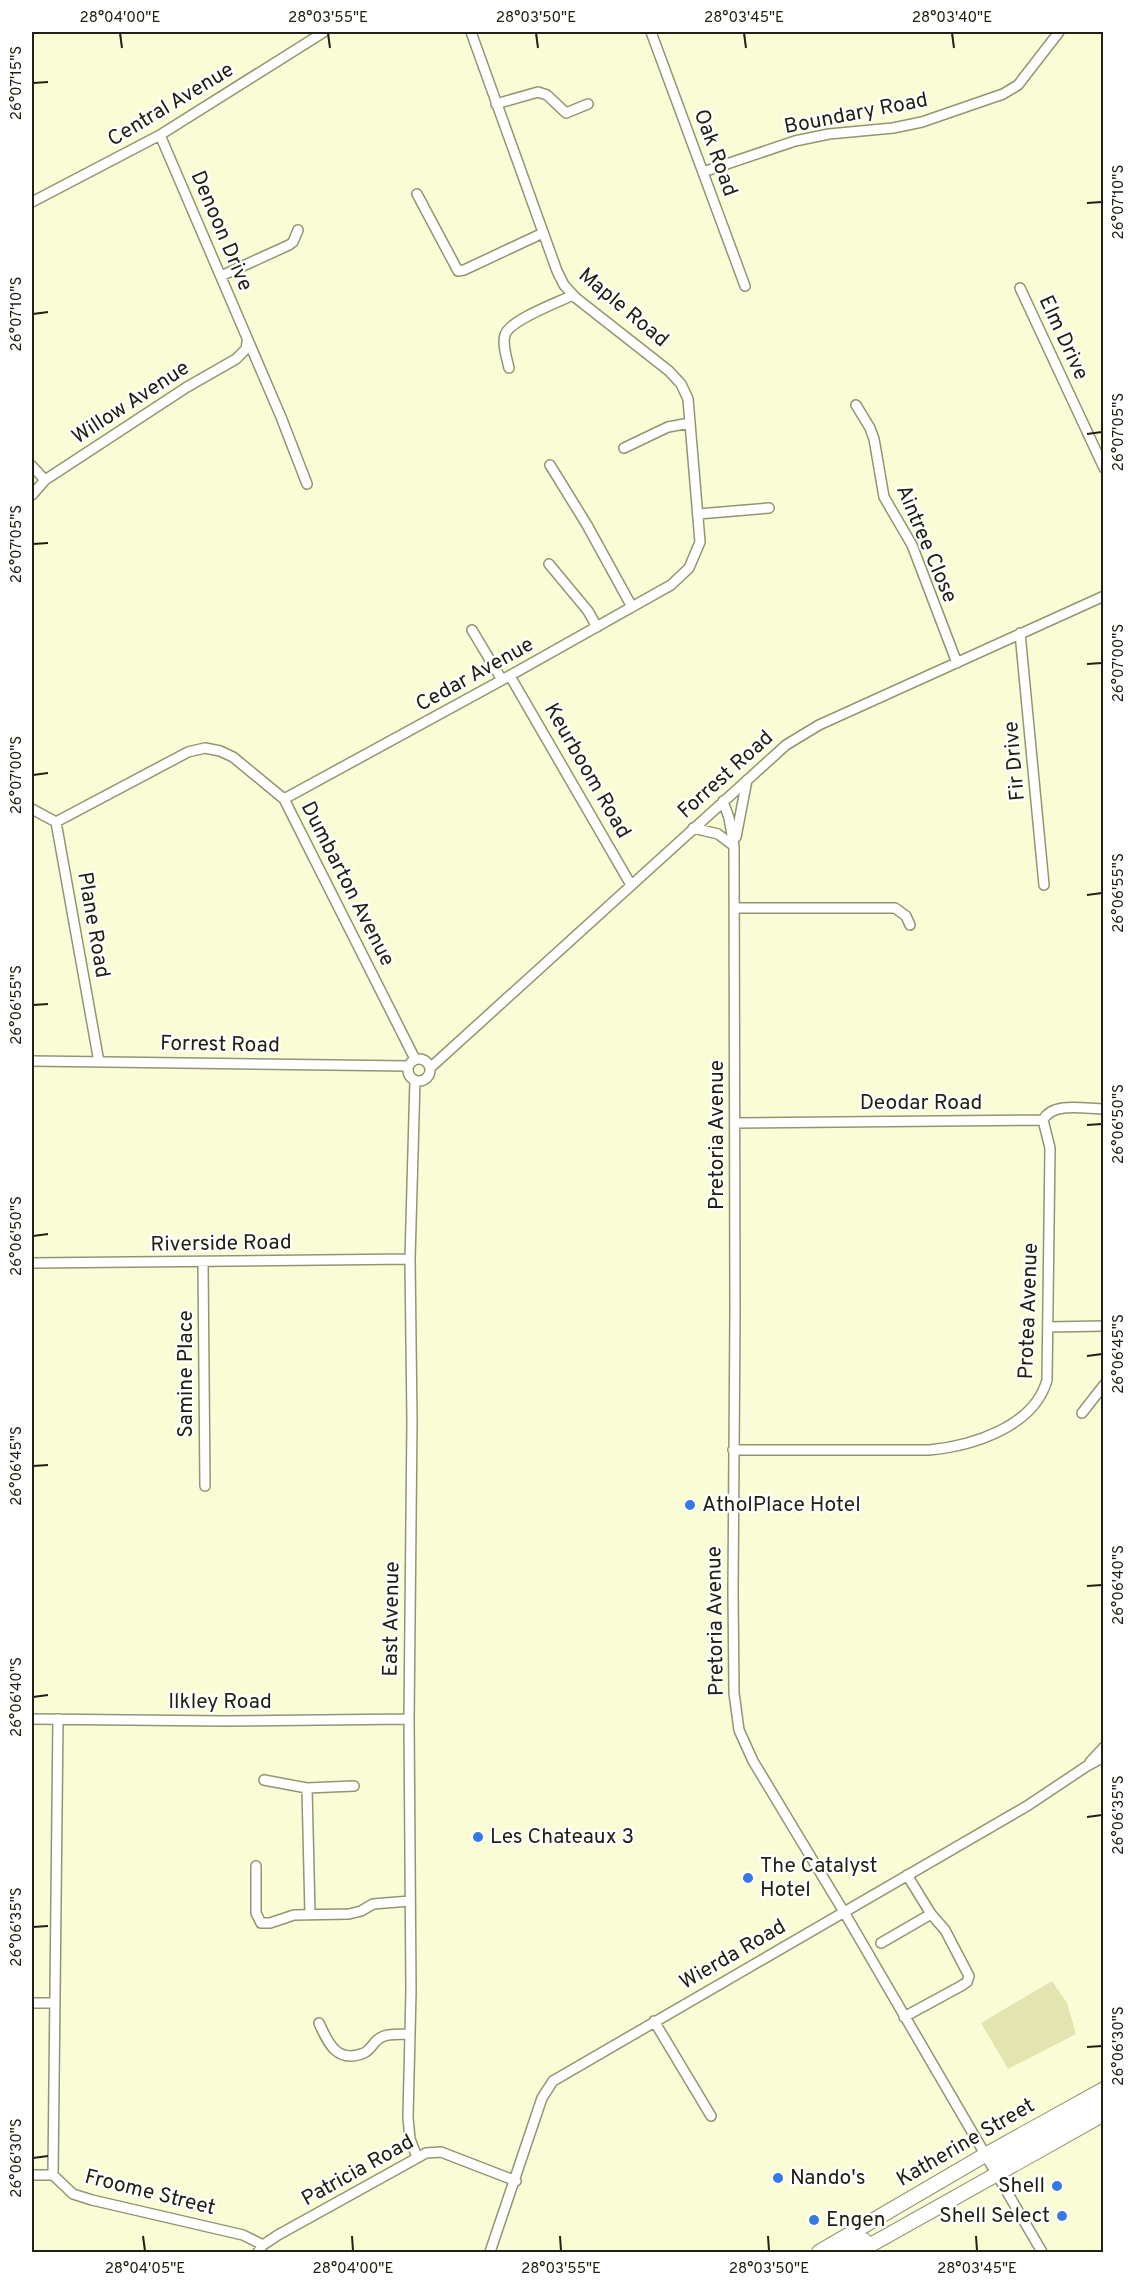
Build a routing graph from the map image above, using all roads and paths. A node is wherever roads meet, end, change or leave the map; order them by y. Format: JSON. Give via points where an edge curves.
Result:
{"nodes":[{"id":1,"x":323,"y":32,"type":"edge"},
{"id":2,"x":471,"y":32,"type":"edge"},
{"id":3,"x":651,"y":32,"type":"edge"},
{"id":4,"x":1059,"y":32,"type":"edge"},
{"id":5,"x":496,"y":104,"type":"junction"},
{"id":6,"x":588,"y":105,"type":"dead end"},
{"id":7,"x":160,"y":135,"type":"junction"},
{"id":8,"x":703,"y":172,"type":"junction"},
{"id":9,"x":417,"y":194,"type":"dead end"},
{"id":10,"x":32,"y":202,"type":"edge"},
{"id":11,"x":298,"y":230,"type":"dead end"},
{"id":12,"x":543,"y":233,"type":"junction"},
{"id":13,"x":221,"y":276,"type":"junction"},
{"id":14,"x":745,"y":286,"type":"dead end"},
{"id":15,"x":1020,"y":288,"type":"dead end"},
{"id":16,"x":573,"y":295,"type":"junction"},
{"id":17,"x":247,"y":342,"type":"junction"},
{"id":18,"x":509,"y":368,"type":"dead end"},
{"id":19,"x":856,"y":405,"type":"dead end"},
{"id":20,"x":690,"y":423,"type":"junction"},
{"id":21,"x":624,"y":448,"type":"dead end"},
{"id":22,"x":550,"y":465,"type":"dead end"},
{"id":23,"x":32,"y":466,"type":"edge"},
{"id":24,"x":1104,"y":468,"type":"edge"},
{"id":25,"x":45,"y":480,"type":"junction"},
{"id":26,"x":307,"y":484,"type":"dead end"},
{"id":27,"x":32,"y":495,"type":"edge"},
{"id":28,"x":769,"y":508,"type":"dead end"},
{"id":29,"x":698,"y":514,"type":"junction"},
{"id":30,"x":549,"y":564,"type":"dead end"},
{"id":31,"x":681,"y":578,"type":"joint"},
{"id":32,"x":1104,"y":596,"type":"edge"},
{"id":33,"x":632,"y":607,"type":"junction"},
{"id":34,"x":597,"y":627,"type":"junction"},
{"id":35,"x":472,"y":630,"type":"dead end"},
{"id":36,"x":1020,"y":633,"type":"junction"},
{"id":37,"x":957,"y":663,"type":"junction"},
{"id":38,"x":506,"y":678,"type":"junction"},
{"id":39,"x":747,"y":780,"type":"junction"},
{"id":40,"x":284,"y":800,"type":"junction"},
{"id":41,"x":723,"y":801,"type":"junction"},
{"id":42,"x":32,"y":809,"type":"edge"},
{"id":43,"x":56,"y":822,"type":"junction"},
{"id":44,"x":693,"y":828,"type":"junction"},
{"id":45,"x":734,"y":846,"type":"junction"},
{"id":46,"x":631,"y":885,"type":"junction"},
{"id":47,"x":1044,"y":885,"type":"dead end"},
{"id":48,"x":735,"y":908,"type":"junction"},
{"id":49,"x":910,"y":925,"type":"dead end"},
{"id":50,"x":32,"y":1061,"type":"edge"},
{"id":51,"x":99,"y":1062,"type":"junction"},
{"id":52,"x":412,"y":1062,"type":"junction"},
{"id":53,"x":430,"y":1068,"type":"junction"},
{"id":54,"x":415,"y":1080,"type":"junction"},
{"id":55,"x":1104,"y":1109,"type":"edge"},
{"id":56,"x":1043,"y":1120,"type":"junction"},
{"id":57,"x":735,"y":1123,"type":"junction"},
{"id":58,"x":410,"y":1259,"type":"junction"},
{"id":59,"x":32,"y":1263,"type":"edge"},
{"id":60,"x":203,"y":1263,"type":"junction"},
{"id":61,"x":1104,"y":1326,"type":"edge"},
{"id":62,"x":1048,"y":1327,"type":"junction"},
{"id":63,"x":1104,"y":1384,"type":"edge"},
{"id":64,"x":1082,"y":1413,"type":"dead end"},
{"id":65,"x":733,"y":1450,"type":"junction"},
{"id":66,"x":205,"y":1486,"type":"dead end"},
{"id":67,"x":32,"y":1719,"type":"edge"},
{"id":68,"x":58,"y":1719,"type":"junction"},
{"id":69,"x":409,"y":1719,"type":"junction"},
{"id":70,"x":1104,"y":1747,"type":"edge"},
{"id":71,"x":1104,"y":1757,"type":"edge"},
{"id":72,"x":1087,"y":1766,"type":"junction"},
{"id":73,"x":264,"y":1780,"type":"dead end"},
{"id":74,"x":354,"y":1786,"type":"dead end"},
{"id":75,"x":307,"y":1788,"type":"junction"},
{"id":76,"x":256,"y":1866,"type":"dead end"},
{"id":77,"x":907,"y":1875,"type":"junction"},
{"id":78,"x":410,"y":1901,"type":"junction"},
{"id":79,"x":844,"y":1912,"type":"junction"},
{"id":80,"x":310,"y":1914,"type":"junction"},
{"id":81,"x":931,"y":1914,"type":"junction"},
{"id":82,"x":880,"y":1943,"type":"dead end"},
{"id":83,"x":32,"y":2003,"type":"edge"},
{"id":84,"x":53,"y":2003,"type":"junction"},
{"id":85,"x":904,"y":2017,"type":"junction"},
{"id":86,"x":654,"y":2021,"type":"junction"},
{"id":87,"x":319,"y":2024,"type":"dead end"},
{"id":88,"x":410,"y":2034,"type":"junction"},
{"id":89,"x":1104,"y":2089,"type":"edge"},
{"id":90,"x":1104,"y":2102,"type":"edge"},
{"id":91,"x":1104,"y":2114,"type":"edge"},
{"id":92,"x":711,"y":2116,"type":"dead end"},
{"id":93,"x":986,"y":2155,"type":"junction"},
{"id":94,"x":417,"y":2157,"type":"junction"},
{"id":95,"x":997,"y":2174,"type":"junction"},
{"id":96,"x":32,"y":2175,"type":"edge"},
{"id":97,"x":53,"y":2175,"type":"junction"},
{"id":98,"x":516,"y":2181,"type":"junction"},
{"id":99,"x":260,"y":2249,"type":"edge"},
{"id":100,"x":490,"y":2253,"type":"edge"},
{"id":101,"x":819,"y":2253,"type":"edge"},
{"id":102,"x":842,"y":2253,"type":"edge"},
{"id":103,"x":858,"y":2253,"type":"edge"},
{"id":104,"x":1042,"y":2253,"type":"edge"}],
"edges":[{"from":1,"to":7,"type":"street","name":"Central Avenue"},
{"from":2,"to":5,"type":"street","name":"Maple Road"},
{"from":3,"to":8,"type":"street","name":"Oak Road"},
{"from":4,"to":8,"type":"street","name":"Boundary Road","via":[[1018,85],[1003,94],[921,122],[795,141]]},
{"from":5,"to":6,"type":"street","via":[[533,92],[547,95],[566,113]]},
{"from":5,"to":12,"type":"street","name":"Maple Road"},
{"from":7,"to":10,"type":"street","name":"Central Avenue"},
{"from":7,"to":13,"type":"street","name":"Denoon Drive"},
{"from":8,"to":14,"type":"street","name":"Oak Road"},
{"from":9,"to":12,"type":"street","via":[[458,271]]},
{"from":11,"to":13,"type":"street","via":[[289,245]]},
{"from":12,"to":16,"type":"street","name":"Maple Road","via":[[559,277]]},
{"from":13,"to":17,"type":"street","name":"Denoon Drive"},
{"from":15,"to":24,"type":"street","name":"Elm Drive"},
{"from":16,"to":18,"type":"street","via":[[508,329],[504,340]]},
{"from":16,"to":20,"type":"street","name":"Maple Road","via":[[676,378],[688,399]]},
{"from":17,"to":25,"type":"street","name":"Willow Avenue","via":[[236,359]]},
{"from":17,"to":26,"type":"street","name":"Denoon Drive"},
{"from":19,"to":37,"type":"street","name":"Aintree Close","via":[[872,434],[884,497],[912,545]]},
{"from":20,"to":21,"type":"street","via":[[668,427]]},
{"from":20,"to":29,"type":"street","name":"Maple Road"},
{"from":22,"to":33,"type":"street"},
{"from":23,"to":25,"type":"street"},
{"from":25,"to":27,"type":"street","name":"Willow Avenue"},
{"from":28,"to":29,"type":"street"},
{"from":29,"to":31,"type":"street","name":"Maple Road","via":[[700,542]]},
{"from":30,"to":34,"type":"street"},
{"from":31,"to":33,"type":"street","name":"Cedar Avenue"},
{"from":32,"to":36,"type":"street","name":"Forrest Road"},
{"from":33,"to":34,"type":"street","name":"Cedar Avenue"},
{"from":34,"to":38,"type":"street","name":"Cedar Avenue"},
{"from":35,"to":38,"type":"street","name":"Keurboom Road"},
{"from":36,"to":37,"type":"street","name":"Forrest Road"},
{"from":36,"to":47,"type":"street","name":"Fir Drive"},
{"from":37,"to":39,"type":"street","name":"Forrest Road","via":[[796,738]]},
{"from":38,"to":40,"type":"street","name":"Cedar Avenue"},
{"from":38,"to":46,"type":"street","name":"Keurboom Road","via":[[526,701]]},
{"from":39,"to":41,"type":"street","name":"Forrest Road"},
{"from":39,"to":45,"type":"street"},
{"from":40,"to":43,"type":"street","name":"Dumbarton Avenue","via":[[233,757],[205,748],[188,752]]},
{"from":40,"to":52,"type":"street","name":"Dumbarton Avenue"},
{"from":41,"to":44,"type":"street","name":"Forrest Road"},
{"from":41,"to":45,"type":"street","name":"Pretoria Avenue"},
{"from":42,"to":43,"type":"street"},
{"from":43,"to":51,"type":"street","name":"Plane Road"},
{"from":44,"to":45,"type":"street","via":[[718,834]]},
{"from":44,"to":46,"type":"street","name":"Forrest Road"},
{"from":45,"to":48,"type":"street","name":"Pretoria Avenue"},
{"from":46,"to":53,"type":"street","name":"Forrest Road"},
{"from":48,"to":49,"type":"street","via":[[895,908]]},
{"from":48,"to":57,"type":"street","name":"Pretoria Avenue"},
{"from":50,"to":51,"type":"street","name":"Forrest Road"},
{"from":51,"to":52,"type":"street","name":"Forrest Road"},
{"from":52,"to":53,"type":"street","via":[[425,1060]]},
{"from":52,"to":54,"type":"street","via":[[408,1074]]},
{"from":53,"to":54,"type":"street","via":[[427,1077]]},
{"from":54,"to":58,"type":"street","name":"East Avenue"},
{"from":55,"to":56,"type":"street","name":"Deodar Road","via":[[1057,1109]]},
{"from":56,"to":57,"type":"street","name":"Deodar Road"},
{"from":56,"to":62,"type":"street","name":"Protea Avenue","via":[[1050,1148]]},
{"from":57,"to":65,"type":"street","name":"Pretoria Avenue"},
{"from":58,"to":60,"type":"street","name":"Riverside Road"},
{"from":58,"to":69,"type":"street","name":"East Avenue"},
{"from":59,"to":60,"type":"street","name":"Riverside Road"},
{"from":60,"to":66,"type":"street","name":"Samine Place"},
{"from":61,"to":62,"type":"street"},
{"from":62,"to":65,"type":"street","name":"Protea Avenue","via":[[1047,1380],[1042,1395],[1029,1411],[982,1439],[929,1450]]},
{"from":63,"to":64,"type":"street"},
{"from":65,"to":79,"type":"street","name":"Pretoria Avenue","via":[[734,1693],[739,1730],[753,1761]]},
{"from":67,"to":68,"type":"street","name":"Ilkley Road"},
{"from":68,"to":69,"type":"street","name":"Ilkley Road"},
{"from":68,"to":84,"type":"street"},
{"from":69,"to":78,"type":"street","name":"East Avenue"},
{"from":70,"to":72,"type":"street","name":"Wierda Road"},
{"from":71,"to":72,"type":"street","name":"Wierda Road"},
{"from":72,"to":77,"type":"street","name":"Wierda Road","via":[[1027,1806]]},
{"from":73,"to":75,"type":"street"},
{"from":74,"to":75,"type":"street"},
{"from":75,"to":80,"type":"street"},
{"from":76,"to":80,"type":"street","via":[[256,1914],[261,1923]]},
{"from":77,"to":79,"type":"street","name":"Wierda Road"},
{"from":77,"to":81,"type":"street"},
{"from":78,"to":80,"type":"street","via":[[373,1904],[349,1914]]},
{"from":78,"to":88,"type":"street","name":"East Avenue"},
{"from":79,"to":85,"type":"street","name":"Pretoria Avenue"},
{"from":79,"to":86,"type":"street","name":"Wierda Road"},
{"from":81,"to":82,"type":"street"},
{"from":81,"to":85,"type":"street","via":[[945,1929],[969,1976],[968,1982]]},
{"from":83,"to":84,"type":"street"},
{"from":84,"to":97,"type":"street"},
{"from":85,"to":93,"type":"street","name":"Pretoria Avenue"},
{"from":86,"to":92,"type":"street"},
{"from":86,"to":98,"type":"street","name":"Wierda Road","via":[[549,2086]]},
{"from":87,"to":88,"type":"street","via":[[328,2045],[337,2053],[353,2055],[364,2053],[383,2036]]},
{"from":88,"to":94,"type":"street","name":"East Avenue","via":[[409,2132]]},
{"from":89,"to":93,"type":"main road","name":"Katherine Street"},
{"from":90,"to":93,"type":"main road","via":[[1003,2158]]},
{"from":91,"to":95,"type":"main road","name":"Katherine Street"},
{"from":93,"to":95,"type":"street","name":"Pretoria Avenue"},
{"from":93,"to":101,"type":"main road","name":"Katherine Street"},
{"from":94,"to":98,"type":"street","name":"Patricia Road","via":[[441,2152]]},
{"from":94,"to":99,"type":"street","name":"Patricia Road"},
{"from":95,"to":102,"type":"main road","via":[[962,2184]]},
{"from":95,"to":103,"type":"main road","name":"Katherine Street"},
{"from":95,"to":104,"type":"street","name":"Pretoria Avenue"},
{"from":96,"to":97,"type":"street"},
{"from":97,"to":99,"type":"street","name":"Froome Street","via":[[81,2197],[243,2235]]},
{"from":98,"to":100,"type":"street","name":"Wierda Road"}]}
